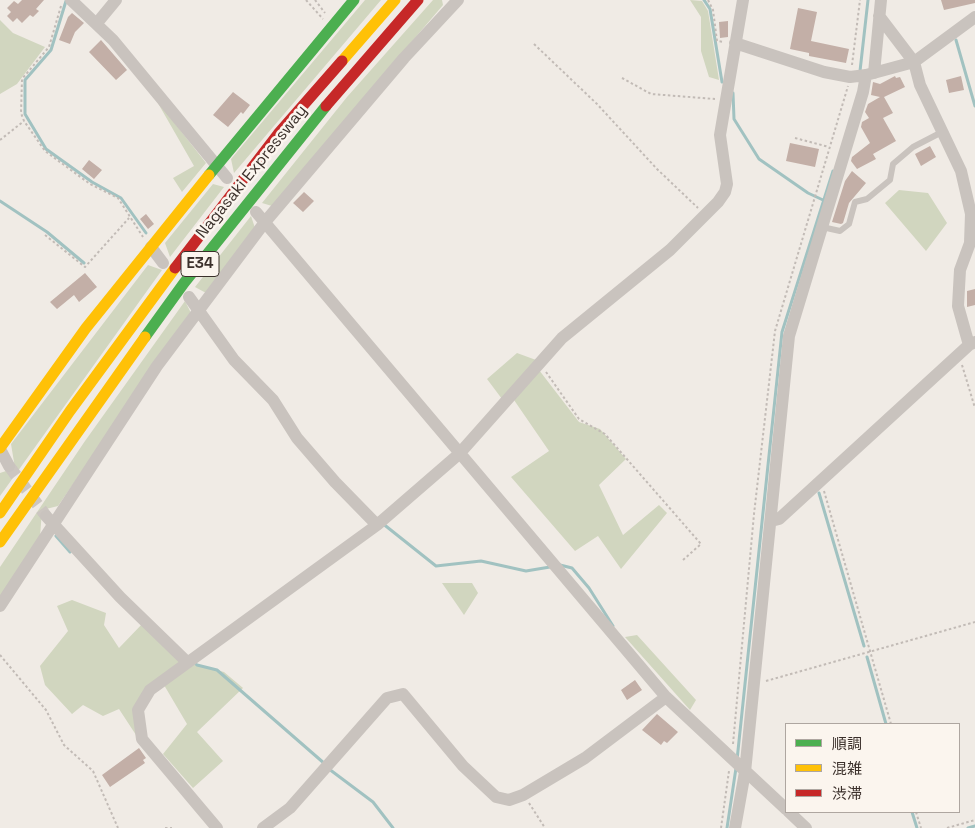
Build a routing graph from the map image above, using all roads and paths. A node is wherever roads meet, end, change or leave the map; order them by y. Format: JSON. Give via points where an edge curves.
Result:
{"nodes":[{"id":1,"x":62,"y":0,"type":"edge"},
{"id":2,"x":71,"y":0,"type":"edge"},
{"id":3,"x":116,"y":0,"type":"edge"},
{"id":4,"x":306,"y":0,"type":"edge"},
{"id":5,"x":315,"y":0,"type":"edge"},
{"id":6,"x":354,"y":0,"type":"edge"},
{"id":7,"x":395,"y":0,"type":"edge"},
{"id":8,"x":418,"y":0,"type":"edge"},
{"id":9,"x":458,"y":0,"type":"edge"},
{"id":10,"x":708,"y":0,"type":"edge"},
{"id":11,"x":743,"y":0,"type":"edge"},
{"id":12,"x":860,"y":0,"type":"edge"},
{"id":13,"x":881,"y":0,"type":"edge"},
{"id":14,"x":880,"y":16,"type":"junction"},
{"id":15,"x":975,"y":17,"type":"edge"},
{"id":16,"x":97,"y":23,"type":"junction"},
{"id":17,"x":333,"y":26,"type":"junction"},
{"id":18,"x":735,"y":43,"type":"junction"},
{"id":19,"x":534,"y":44,"type":"dead end"},
{"id":20,"x":914,"y":62,"type":"junction"},
{"id":21,"x":870,"y":74,"type":"junction"},
{"id":22,"x":850,"y":77,"type":"junction"},
{"id":23,"x":622,"y":78,"type":"dead end"},
{"id":24,"x":725,"y":99,"type":"junction"},
{"id":25,"x":24,"y":121,"type":"junction"},
{"id":26,"x":942,"y":132,"type":"junction"},
{"id":27,"x":795,"y":138,"type":"dead end"},
{"id":28,"x":0,"y":140,"type":"edge"},
{"id":29,"x":830,"y":147,"type":"junction"},
{"id":30,"x":216,"y":166,"type":"junction"},
{"id":31,"x":227,"y":178,"type":"dead end"},
{"id":32,"x":815,"y":200,"type":"dead end"},
{"id":33,"x":256,"y":212,"type":"dead end"},
{"id":34,"x":705,"y":215,"type":"junction"},
{"id":35,"x":130,"y":218,"type":"junction"},
{"id":36,"x":265,"y":222,"type":"junction"},
{"id":37,"x":822,"y":228,"type":"junction"},
{"id":38,"x":45,"y":235,"type":"dead end"},
{"id":39,"x":151,"y":247,"type":"junction"},
{"id":40,"x":163,"y":263,"type":"dead end"},
{"id":41,"x":189,"y":297,"type":"dead end"},
{"id":42,"x":199,"y":310,"type":"junction"},
{"id":43,"x":972,"y":344,"type":"edge"},
{"id":44,"x":959,"y":354,"type":"junction"},
{"id":45,"x":540,"y":364,"type":"junction"},
{"id":46,"x":975,"y":408,"type":"edge"},
{"id":47,"x":0,"y":449,"type":"edge"},
{"id":48,"x":459,"y":454,"type":"junction"},
{"id":49,"x":9,"y":466,"type":"tunnel mouth"},
{"id":50,"x":821,"y":481,"type":"junction"},
{"id":51,"x":0,"y":513,"type":"edge"},
{"id":52,"x":50,"y":521,"type":"junction"},
{"id":53,"x":771,"y":521,"type":"junction"},
{"id":54,"x":380,"y":522,"type":"junction"},
{"id":55,"x":0,"y":542,"type":"edge"},
{"id":56,"x":684,"y":560,"type":"dead end"},
{"id":57,"x":0,"y":606,"type":"edge"},
{"id":58,"x":975,"y":622,"type":"edge"},
{"id":59,"x":870,"y":650,"type":"junction"},
{"id":60,"x":0,"y":655,"type":"edge"},
{"id":61,"x":191,"y":659,"type":"junction"},
{"id":62,"x":754,"y":684,"type":"junction"},
{"id":63,"x":666,"y":697,"type":"junction"},
{"id":64,"x":891,"y":723,"type":"edge"},
{"id":65,"x":731,"y":759,"type":"junction"},
{"id":66,"x":745,"y":772,"type":"junction"},
{"id":67,"x":523,"y":795,"type":"junction"},
{"id":68,"x":785,"y":808,"type":"edge"},
{"id":69,"x":790,"y":813,"type":"edge"},
{"id":70,"x":916,"y":813,"type":"edge"},
{"id":71,"x":975,"y":820,"type":"edge"},
{"id":72,"x":118,"y":828,"type":"edge"},
{"id":73,"x":165,"y":828,"type":"edge"},
{"id":74,"x":172,"y":828,"type":"edge"},
{"id":75,"x":217,"y":828,"type":"edge"},
{"id":76,"x":263,"y":828,"type":"edge"},
{"id":77,"x":545,"y":828,"type":"edge"},
{"id":78,"x":721,"y":828,"type":"edge"},
{"id":79,"x":736,"y":828,"type":"edge"},
{"id":80,"x":806,"y":828,"type":"edge"},
{"id":81,"x":921,"y":828,"type":"edge"},
{"id":82,"x":947,"y":828,"type":"edge"}],
"edges":[{"from":1,"to":25,"type":"path","via":[[49,47],[22,79],[21,113]]},
{"from":2,"to":16,"type":"street"},
{"from":3,"to":16,"type":"street"},
{"from":4,"to":17,"type":"path"},
{"from":5,"to":17,"type":"path"},
{"from":6,"to":17,"type":"main road"},
{"from":7,"to":51,"type":"main road","name":"Nagasaki Expressway","number":"E34","via":[[278,134],[184,256]]},
{"from":8,"to":55,"type":"main road","name":"Nagasaki Expressway","number":"E34","via":[[293,145],[184,283]]},
{"from":9,"to":36,"type":"street","via":[[404,58]]},
{"from":10,"to":18,"type":"path","via":[[717,41]]},
{"from":11,"to":18,"type":"street"},
{"from":12,"to":22,"type":"path"},
{"from":13,"to":14,"type":"street"},
{"from":14,"to":20,"type":"street"},
{"from":14,"to":21,"type":"street"},
{"from":15,"to":20,"type":"street"},
{"from":16,"to":30,"type":"street"},
{"from":17,"to":30,"type":"main road"},
{"from":18,"to":22,"type":"street","via":[[824,72]]},
{"from":18,"to":24,"type":"street"},
{"from":19,"to":34,"type":"path"},
{"from":20,"to":21,"type":"street"},
{"from":20,"to":26,"type":"street","via":[[920,85]]},
{"from":21,"to":22,"type":"street"},
{"from":21,"to":37,"type":"street"},
{"from":22,"to":29,"type":"path"},
{"from":23,"to":24,"type":"path","via":[[651,94]]},
{"from":24,"to":34,"type":"street","via":[[720,136],[727,184],[725,192]]},
{"from":25,"to":28,"type":"path"},
{"from":25,"to":35,"type":"path","via":[[45,151],[90,184],[118,198]]},
{"from":26,"to":37,"type":"lane","via":[[913,147],[893,164],[890,180],[867,199],[855,202],[849,224],[840,231]]},
{"from":26,"to":43,"type":"street","via":[[961,172],[971,214],[970,243],[960,270],[958,306]]},
{"from":27,"to":29,"type":"path"},
{"from":29,"to":32,"type":"path"},
{"from":30,"to":31,"type":"street"},
{"from":30,"to":39,"type":"main road"},
{"from":33,"to":36,"type":"street"},
{"from":34,"to":45,"type":"street","via":[[670,250],[580,323]]},
{"from":35,"to":38,"type":"path","via":[[85,267]]},
{"from":35,"to":39,"type":"path"},
{"from":36,"to":42,"type":"street"},
{"from":36,"to":48,"type":"street"},
{"from":37,"to":53,"type":"street","via":[[789,336]]},
{"from":39,"to":40,"type":"street"},
{"from":39,"to":47,"type":"main road","via":[[86,328]]},
{"from":41,"to":42,"type":"street"},
{"from":42,"to":52,"type":"street"},
{"from":42,"to":54,"type":"street","via":[[234,360],[273,400],[297,438],[334,482]]},
{"from":43,"to":44,"type":"street"},
{"from":44,"to":46,"type":"path"},
{"from":44,"to":50,"type":"street"},
{"from":45,"to":48,"type":"street"},
{"from":45,"to":56,"type":"path","via":[[579,419],[605,434],[701,544]]},
{"from":47,"to":49,"type":"street"},
{"from":48,"to":54,"type":"street"},
{"from":48,"to":63,"type":"street"},
{"from":50,"to":53,"type":"street","via":[[780,519]]},
{"from":50,"to":59,"type":"path"},
{"from":52,"to":57,"type":"street"},
{"from":52,"to":61,"type":"street","via":[[124,600]]},
{"from":53,"to":62,"type":"street"},
{"from":54,"to":61,"type":"street"},
{"from":58,"to":59,"type":"path"},
{"from":59,"to":62,"type":"path"},
{"from":59,"to":64,"type":"path"},
{"from":60,"to":72,"type":"path","via":[[46,710],[64,745],[93,770]]},
{"from":61,"to":75,"type":"street","via":[[150,690],[138,710],[142,739]]},
{"from":62,"to":66,"type":"street"},
{"from":63,"to":65,"type":"street"},
{"from":63,"to":67,"type":"street","via":[[585,758]]},
{"from":65,"to":66,"type":"street"},
{"from":65,"to":78,"type":"path"},
{"from":66,"to":68,"type":"street"},
{"from":66,"to":79,"type":"street"},
{"from":67,"to":76,"type":"street","via":[[509,800],[496,797],[463,766],[402,694],[387,698],[290,808]]},
{"from":67,"to":77,"type":"path"},
{"from":69,"to":80,"type":"street"},
{"from":70,"to":81,"type":"path"},
{"from":71,"to":82,"type":"path"},
{"from":73,"to":74,"type":"path"}]}
